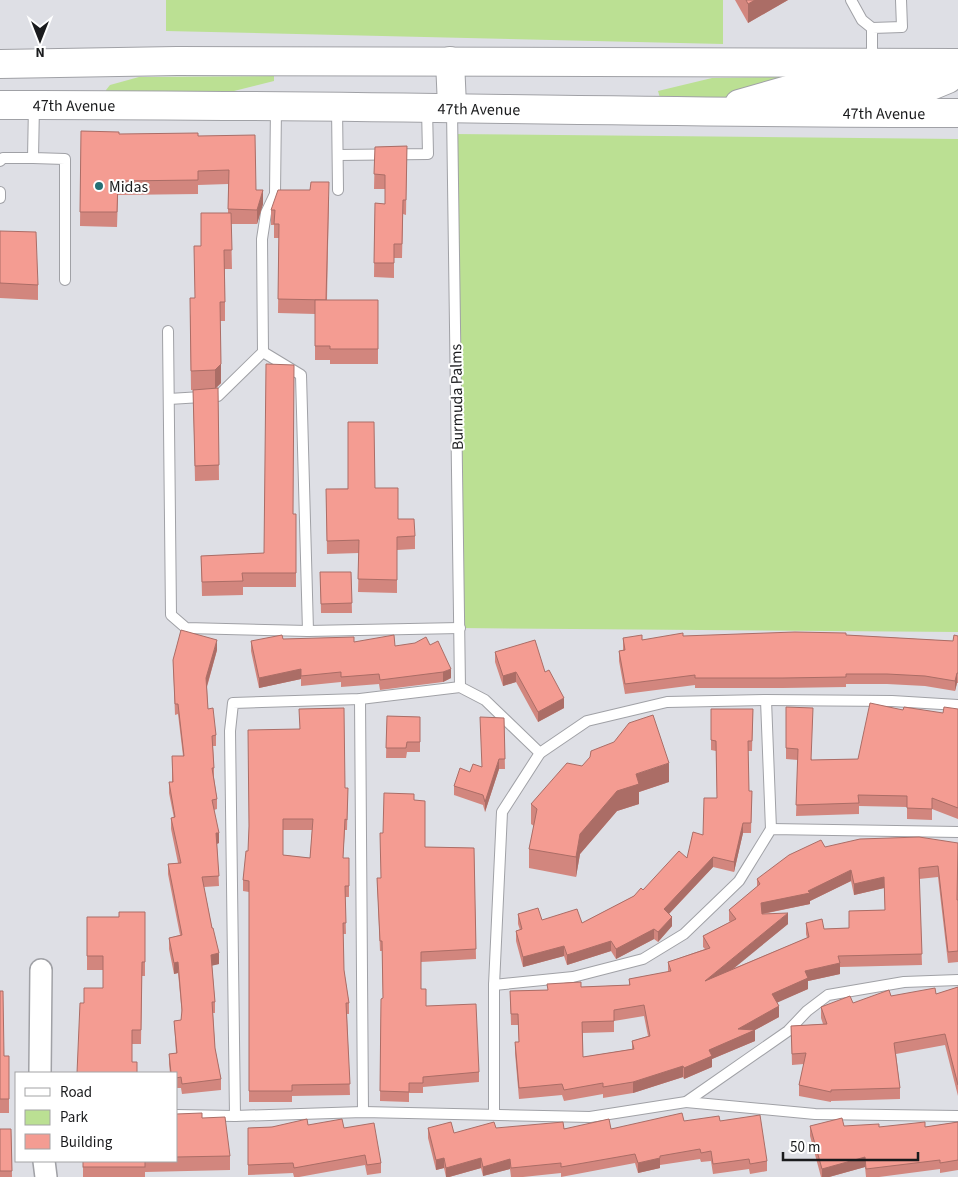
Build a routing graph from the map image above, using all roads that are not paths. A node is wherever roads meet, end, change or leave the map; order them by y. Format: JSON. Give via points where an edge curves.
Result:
{"nodes":[{"id":1,"x":851,"y":0,"type":"edge"},
{"id":2,"x":901,"y":0,"type":"edge"},
{"id":3,"x":872,"y":28,"type":"junction"},
{"id":4,"x":450,"y":60,"type":"junction"},
{"id":5,"x":872,"y":63,"type":"junction"},
{"id":6,"x":0,"y":64,"type":"edge"},
{"id":7,"x":958,"y":65,"type":"edge"},
{"id":8,"x":34,"y":105,"type":"junction"},
{"id":9,"x":0,"y":106,"type":"edge"},
{"id":10,"x":276,"y":106,"type":"junction"},
{"id":11,"x":337,"y":106,"type":"junction"},
{"id":12,"x":439,"y":106,"type":"junction"},
{"id":13,"x":706,"y":113,"type":"junction"},
{"id":14,"x":958,"y":113,"type":"edge"},
{"id":15,"x":338,"y":155,"type":"junction"},
{"id":16,"x":33,"y":158,"type":"junction"},
{"id":17,"x":0,"y":161,"type":"edge"},
{"id":18,"x":338,"y":190,"type":"dead end"},
{"id":19,"x":0,"y":192,"type":"edge"},
{"id":20,"x":0,"y":198,"type":"edge"},
{"id":21,"x":65,"y":280,"type":"dead end"},
{"id":22,"x":168,"y":331,"type":"dead end"},
{"id":23,"x":263,"y":352,"type":"junction"},
{"id":24,"x":168,"y":399,"type":"junction"},
{"id":25,"x":460,"y":628,"type":"junction"},
{"id":26,"x":308,"y":631,"type":"junction"},
{"id":27,"x":460,"y":688,"type":"junction"},
{"id":28,"x":360,"y":699,"type":"junction"},
{"id":29,"x":766,"y":700,"type":"junction"},
{"id":30,"x":958,"y":705,"type":"edge"},
{"id":31,"x":540,"y":753,"type":"junction"},
{"id":32,"x":771,"y":829,"type":"junction"},
{"id":33,"x":958,"y":832,"type":"edge"},
{"id":34,"x":41,"y":970,"type":"dead end"},
{"id":35,"x":958,"y":980,"type":"edge"},
{"id":36,"x":494,"y":985,"type":"junction"},
{"id":37,"x":40,"y":1072,"type":"edge"},
{"id":38,"x":686,"y":1102,"type":"junction"},
{"id":39,"x":363,"y":1112,"type":"junction"},
{"id":40,"x":494,"y":1114,"type":"junction"},
{"id":41,"x":178,"y":1115,"type":"edge"},
{"id":42,"x":235,"y":1116,"type":"junction"},
{"id":43,"x":958,"y":1116,"type":"edge"},
{"id":44,"x":44,"y":1162,"type":"edge"},
{"id":45,"x":46,"y":1177,"type":"edge"}],
"edges":[{"from":1,"to":3,"type":"lane","via":[[862,20]]},
{"from":2,"to":3,"type":"lane","via":[[902,27]]},
{"from":3,"to":5,"type":"lane"},
{"from":4,"to":5,"type":"main road"},
{"from":4,"to":6,"type":"main road"},
{"from":4,"to":12,"type":"main road"},
{"from":5,"to":7,"type":"main road"},
{"from":7,"to":13,"type":"main road","via":[[948,79],[931,86],[802,86]]},
{"from":8,"to":9,"type":"main road","name":"47th Avenue"},
{"from":8,"to":10,"type":"main road","name":"47th Avenue"},
{"from":8,"to":16,"type":"lane"},
{"from":10,"to":11,"type":"main road","name":"47th Avenue"},
{"from":10,"to":23,"type":"lane","via":[[274,194],[266,213],[262,239]]},
{"from":11,"to":12,"type":"main road","name":"47th Avenue"},
{"from":11,"to":15,"type":"lane"},
{"from":12,"to":13,"type":"main road","name":"47th Avenue"},
{"from":12,"to":15,"type":"lane","via":[[428,154]]},
{"from":12,"to":25,"type":"lane","name":"Burmuda Palms"},
{"from":13,"to":14,"type":"main road","name":"47th Avenue"},
{"from":15,"to":18,"type":"lane"},
{"from":16,"to":17,"type":"lane","via":[[3,158]]},
{"from":16,"to":21,"type":"lane","via":[[65,159]]},
{"from":19,"to":20,"type":"lane"},
{"from":22,"to":24,"type":"lane"},
{"from":23,"to":24,"type":"lane","via":[[218,396]]},
{"from":23,"to":26,"type":"lane","via":[[301,375]]},
{"from":24,"to":26,"type":"lane","via":[[170,615],[186,628]]},
{"from":25,"to":26,"type":"lane"},
{"from":25,"to":27,"type":"lane","name":"Burmuda Palms"},
{"from":27,"to":28,"type":"lane"},
{"from":27,"to":31,"type":"lane","via":[[486,700]]},
{"from":28,"to":39,"type":"lane"},
{"from":28,"to":42,"type":"lane","via":[[233,703],[230,731]]},
{"from":29,"to":30,"type":"lane"},
{"from":29,"to":31,"type":"lane","via":[[666,702],[587,721]]},
{"from":29,"to":32,"type":"lane"},
{"from":31,"to":36,"type":"lane","via":[[502,812]]},
{"from":32,"to":33,"type":"lane"},
{"from":32,"to":36,"type":"lane","via":[[739,880],[684,934],[643,959],[573,977]]},
{"from":34,"to":37,"type":"street"},
{"from":35,"to":38,"type":"lane","via":[[904,982],[828,995],[788,1031]]},
{"from":36,"to":40,"type":"lane"},
{"from":38,"to":40,"type":"lane","via":[[590,1117]]},
{"from":38,"to":43,"type":"lane","via":[[815,1114]]},
{"from":39,"to":40,"type":"lane"},
{"from":39,"to":42,"type":"lane"},
{"from":41,"to":42,"type":"lane"},
{"from":44,"to":45,"type":"street"}]}
